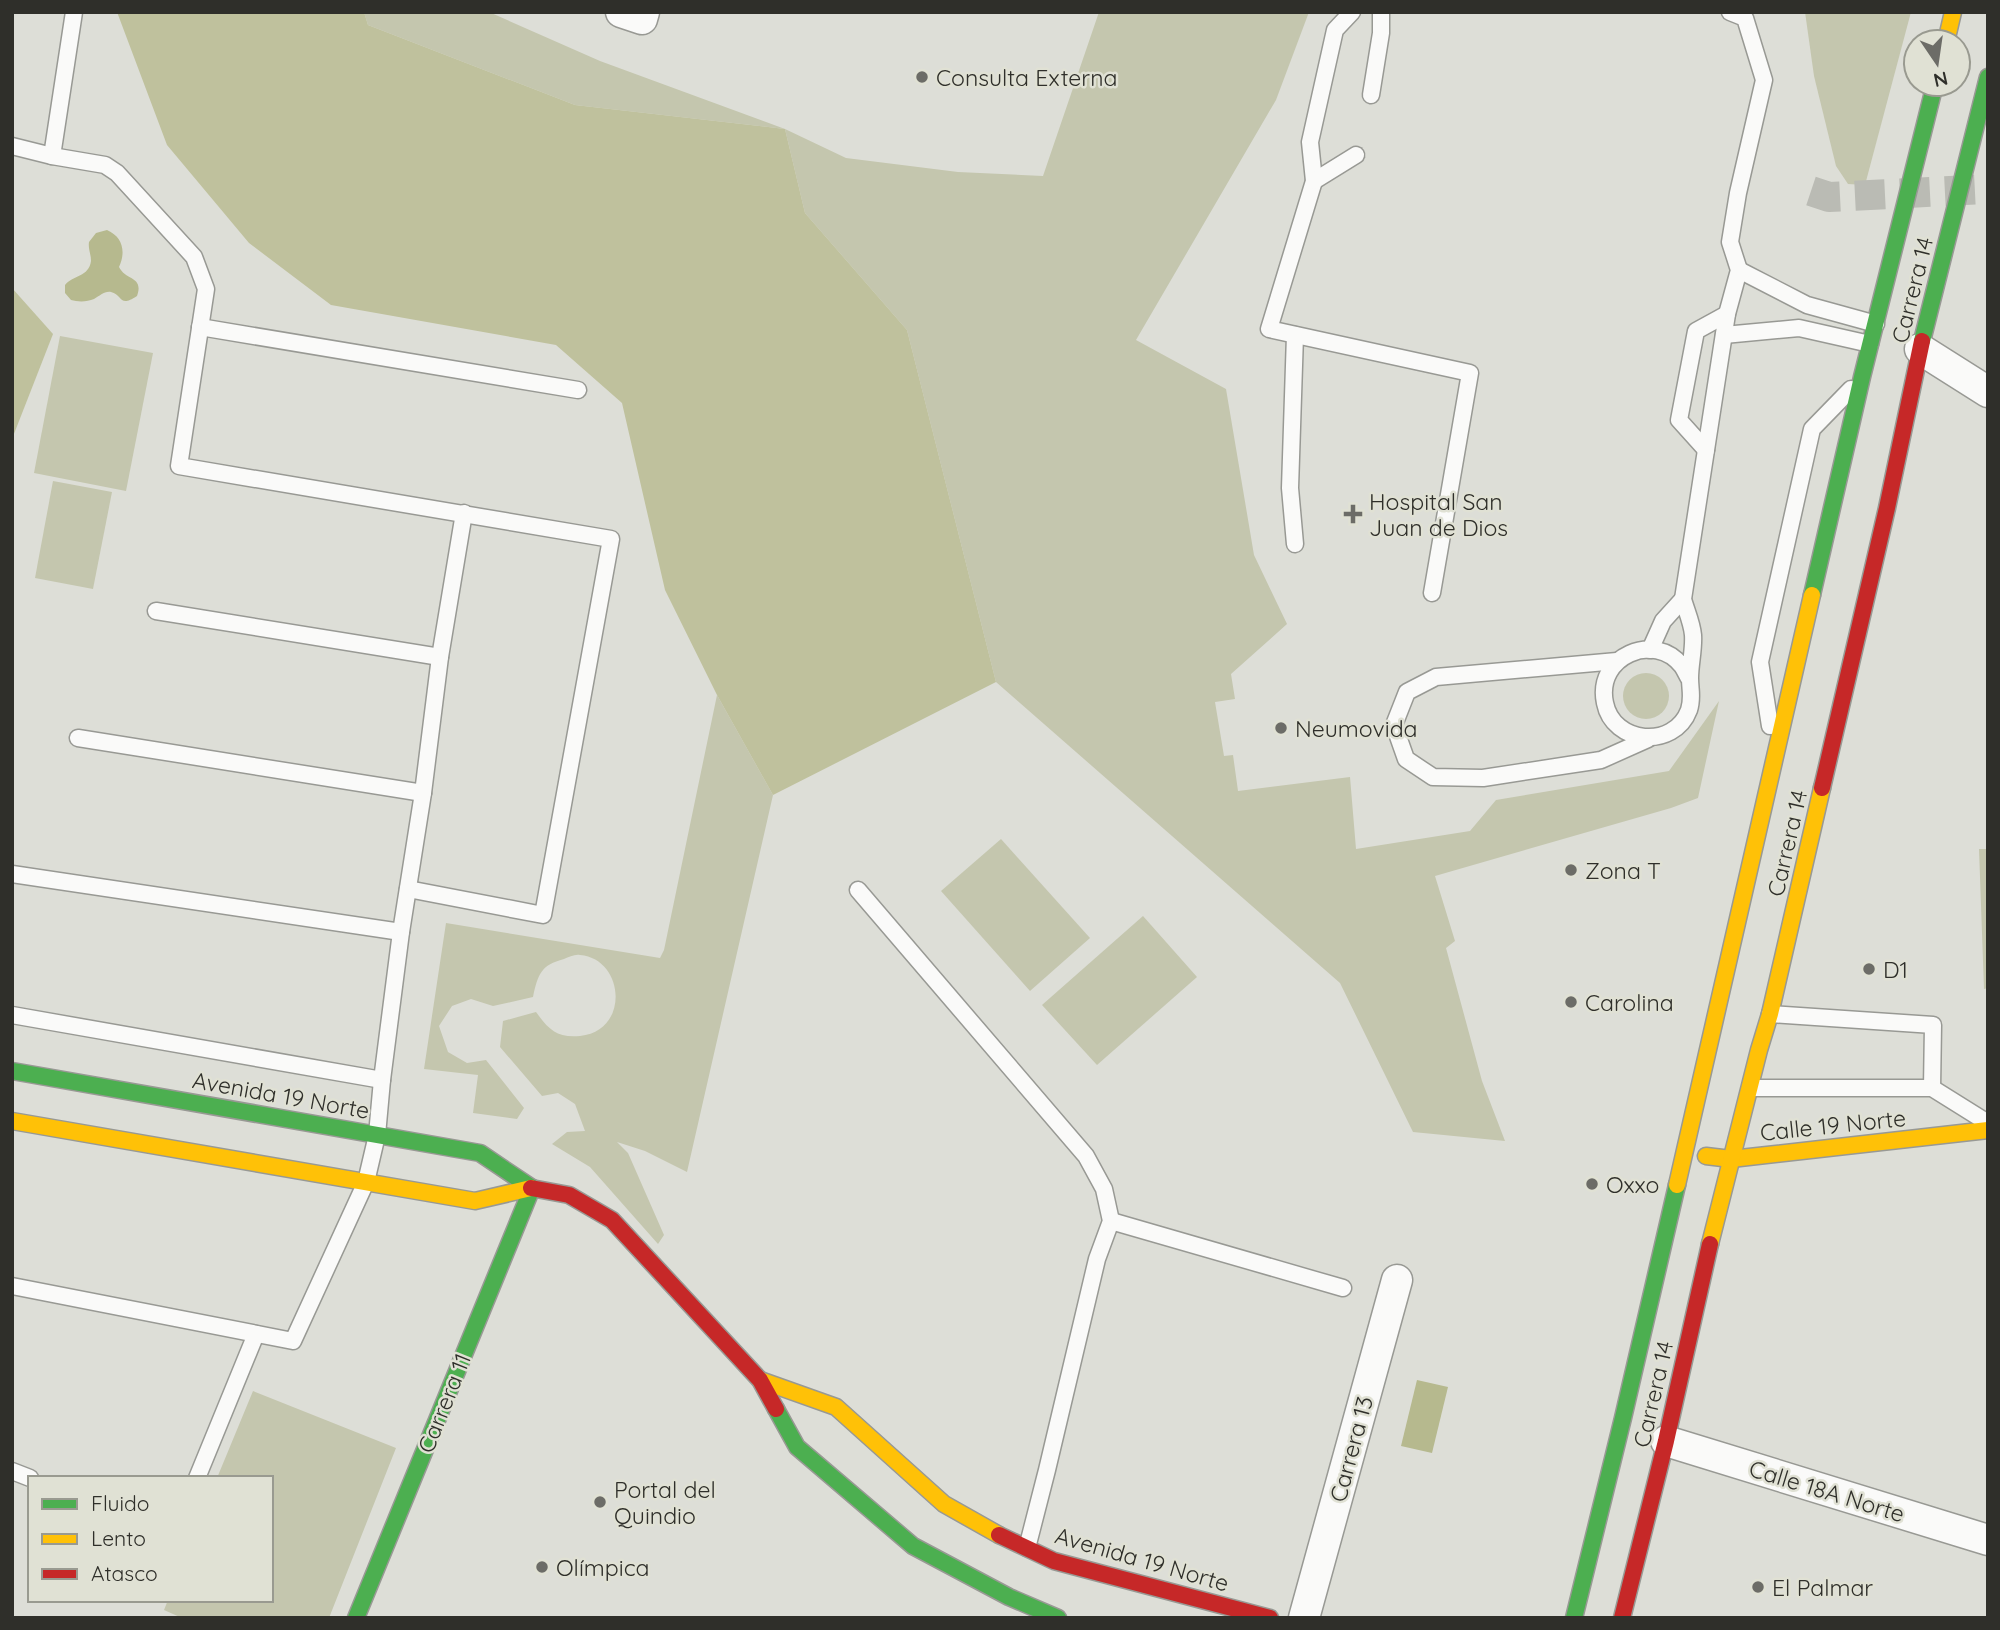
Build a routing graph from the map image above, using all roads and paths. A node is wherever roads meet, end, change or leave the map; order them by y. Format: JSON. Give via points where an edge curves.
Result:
{"nodes":[{"id":1,"x":74,"y":12,"type":"edge"},
{"id":2,"x":1352,"y":12,"type":"edge"},
{"id":3,"x":1381,"y":12,"type":"edge"},
{"id":4,"x":1730,"y":12,"type":"edge"},
{"id":5,"x":1988,"y":77,"type":"edge"},
{"id":6,"x":1371,"y":95,"type":"dead end"},
{"id":7,"x":1932,"y":98,"type":"edge"},
{"id":8,"x":12,"y":146,"type":"edge"},
{"id":9,"x":51,"y":156,"type":"junction"},
{"id":10,"x":1356,"y":156,"type":"dead end"},
{"id":11,"x":1314,"y":181,"type":"junction"},
{"id":12,"x":1740,"y":270,"type":"junction"},
{"id":13,"x":1727,"y":314,"type":"junction"},
{"id":14,"x":1876,"y":324,"type":"junction"},
{"id":15,"x":200,"y":327,"type":"junction"},
{"id":16,"x":1295,"y":335,"type":"junction"},
{"id":17,"x":1724,"y":335,"type":"junction"},
{"id":18,"x":1871,"y":344,"type":"junction"},
{"id":19,"x":1920,"y":349,"type":"junction"},
{"id":20,"x":1862,"y":377,"type":"junction"},
{"id":21,"x":578,"y":390,"type":"dead end"},
{"id":22,"x":1988,"y":392,"type":"edge"},
{"id":23,"x":1706,"y":450,"type":"junction"},
{"id":24,"x":464,"y":513,"type":"junction"},
{"id":25,"x":1295,"y":544,"type":"dead end"},
{"id":26,"x":1432,"y":593,"type":"dead end"},
{"id":27,"x":1683,"y":599,"type":"junction"},
{"id":28,"x":156,"y":611,"type":"dead end"},
{"id":29,"x":1650,"y":650,"type":"junction"},
{"id":30,"x":440,"y":657,"type":"junction"},
{"id":31,"x":1617,"y":661,"type":"junction"},
{"id":32,"x":1690,"y":680,"type":"junction"},
{"id":33,"x":78,"y":738,"type":"dead end"},
{"id":34,"x":1649,"y":738,"type":"junction"},
{"id":35,"x":1775,"y":759,"type":"junction"},
{"id":36,"x":423,"y":793,"type":"junction"},
{"id":37,"x":12,"y":873,"type":"edge"},
{"id":38,"x":408,"y":889,"type":"junction"},
{"id":39,"x":858,"y":890,"type":"dead end"},
{"id":40,"x":401,"y":932,"type":"junction"},
{"id":41,"x":1770,"y":1014,"type":"junction"},
{"id":42,"x":12,"y":1015,"type":"edge"},
{"id":43,"x":12,"y":1071,"type":"edge"},
{"id":44,"x":382,"y":1080,"type":"junction"},
{"id":45,"x":1750,"y":1088,"type":"junction"},
{"id":46,"x":1932,"y":1088,"type":"junction"},
{"id":47,"x":12,"y":1121,"type":"edge"},
{"id":48,"x":1988,"y":1124,"type":"edge"},
{"id":49,"x":1988,"y":1130,"type":"edge"},
{"id":50,"x":377,"y":1135,"type":"junction"},
{"id":51,"x":1683,"y":1151,"type":"junction"},
{"id":52,"x":1731,"y":1159,"type":"junction"},
{"id":53,"x":366,"y":1182,"type":"junction"},
{"id":54,"x":532,"y":1188,"type":"junction"},
{"id":55,"x":1111,"y":1221,"type":"junction"},
{"id":56,"x":1397,"y":1280,"type":"dead end"},
{"id":57,"x":12,"y":1286,"type":"edge"},
{"id":58,"x":1343,"y":1288,"type":"dead end"},
{"id":59,"x":256,"y":1334,"type":"junction"},
{"id":60,"x":760,"y":1380,"type":"junction"},
{"id":61,"x":1666,"y":1441,"type":"junction"},
{"id":62,"x":198,"y":1476,"type":"edge"},
{"id":63,"x":1988,"y":1540,"type":"edge"},
{"id":64,"x":1027,"y":1548,"type":"junction"},
{"id":65,"x":356,"y":1618,"type":"edge"},
{"id":66,"x":1059,"y":1618,"type":"edge"},
{"id":67,"x":1270,"y":1618,"type":"edge"},
{"id":68,"x":1304,"y":1618,"type":"edge"},
{"id":69,"x":1574,"y":1618,"type":"edge"},
{"id":70,"x":1622,"y":1618,"type":"edge"}],
"edges":[{"from":1,"to":9,"type":"lane"},
{"from":2,"to":11,"type":"lane","via":[[1335,30],[1318,105],[1310,142]]},
{"from":3,"to":6,"type":"lane"},
{"from":4,"to":12,"type":"lane","via":[[1745,18],[1764,80],[1730,242]]},
{"from":5,"to":19,"type":"main road","name":"Carrera 14"},
{"from":7,"to":14,"type":"main road","name":"Carrera 14"},
{"from":8,"to":9,"type":"lane"},
{"from":9,"to":15,"type":"lane","via":[[105,166],[117,173],[194,257],[206,289]]},
{"from":10,"to":11,"type":"lane"},
{"from":11,"to":16,"type":"lane","via":[[1269,329]]},
{"from":12,"to":13,"type":"lane"},
{"from":12,"to":14,"type":"lane","via":[[1807,305]]},
{"from":13,"to":17,"type":"lane"},
{"from":13,"to":23,"type":"lane","via":[[1696,331],[1679,420]]},
{"from":14,"to":18,"type":"main road","name":"Carrera 14"},
{"from":15,"to":21,"type":"lane"},
{"from":15,"to":24,"type":"lane","via":[[180,466]]},
{"from":16,"to":25,"type":"lane","via":[[1290,488]]},
{"from":16,"to":26,"type":"lane","via":[[1470,373]]},
{"from":17,"to":18,"type":"lane","via":[[1799,328]]},
{"from":17,"to":23,"type":"lane"},
{"from":18,"to":20,"type":"main road","name":"Carrera 14"},
{"from":19,"to":22,"type":"street"},
{"from":19,"to":41,"type":"main road","name":"Carrera 14"},
{"from":20,"to":35,"type":"main road","name":"Carrera 14"},
{"from":20,"to":35,"type":"lane","via":[[1812,429],[1759,662]]},
{"from":23,"to":27,"type":"lane"},
{"from":24,"to":30,"type":"lane"},
{"from":24,"to":38,"type":"lane","via":[[611,538],[543,915]]},
{"from":27,"to":29,"type":"lane","via":[[1663,621]]},
{"from":27,"to":32,"type":"lane","via":[[1693,634]]},
{"from":28,"to":30,"type":"lane"},
{"from":29,"to":31,"type":"lane","via":[[1632,652]]},
{"from":29,"to":32,"type":"lane","via":[[1681,664]]},
{"from":30,"to":36,"type":"lane"},
{"from":31,"to":34,"type":"lane","via":[[1607,675],[1603,693],[1606,711],[1616,726],[1632,736]]},
{"from":31,"to":34,"type":"lane","via":[[1436,677],[1407,692],[1394,725],[1406,759],[1433,777],[1483,778],[1601,760]]},
{"from":32,"to":34,"type":"lane","via":[[1692,696],[1679,725],[1665,735]]},
{"from":33,"to":36,"type":"lane"},
{"from":35,"to":51,"type":"main road","name":"Carrera 14"},
{"from":36,"to":38,"type":"lane"},
{"from":37,"to":40,"type":"lane"},
{"from":38,"to":40,"type":"lane"},
{"from":39,"to":55,"type":"lane","via":[[1086,1156],[1104,1189]]},
{"from":40,"to":44,"type":"lane"},
{"from":41,"to":45,"type":"main road","name":"Carrera 14"},
{"from":41,"to":46,"type":"lane","via":[[1933,1025]]},
{"from":42,"to":44,"type":"lane"},
{"from":43,"to":50,"type":"main road","name":"Avenida 19 Norte"},
{"from":44,"to":50,"type":"lane"},
{"from":45,"to":46,"type":"lane"},
{"from":45,"to":52,"type":"main road","name":"Carrera 14"},
{"from":46,"to":48,"type":"lane"},
{"from":47,"to":53,"type":"main road","name":"Avenida 19 Norte"},
{"from":49,"to":52,"type":"main road","name":"Calle 19 Norte"},
{"from":50,"to":53,"type":"lane"},
{"from":50,"to":54,"type":"main road","name":"Avenida 19 Norte","via":[[480,1153]]},
{"from":51,"to":52,"type":"main road","name":"Calle 19 Norte"},
{"from":51,"to":69,"type":"main road","name":"Carrera 14"},
{"from":52,"to":61,"type":"main road","name":"Carrera 14"},
{"from":53,"to":54,"type":"main road","name":"Avenida 19 Norte","via":[[475,1201]]},
{"from":53,"to":59,"type":"lane","via":[[293,1341]]},
{"from":54,"to":60,"type":"main road","name":"Avenida 19 Norte","via":[[569,1195],[612,1220]]},
{"from":54,"to":65,"type":"main road","name":"Carrera 11"},
{"from":55,"to":58,"type":"lane"},
{"from":55,"to":64,"type":"lane","via":[[1097,1259]]},
{"from":56,"to":68,"type":"street","name":"Carrera 13"},
{"from":57,"to":59,"type":"lane"},
{"from":59,"to":62,"type":"lane"},
{"from":60,"to":64,"type":"main road","name":"Avenida 19 Norte","via":[[836,1407],[944,1504]]},
{"from":60,"to":66,"type":"main road","name":"Avenida 19 Norte","via":[[797,1447],[913,1546]]},
{"from":61,"to":63,"type":"street","name":"Calle 18A Norte"},
{"from":61,"to":70,"type":"main road","name":"Carrera 14"},
{"from":64,"to":67,"type":"main road","name":"Avenida 19 Norte","via":[[1054,1562]]}]}
